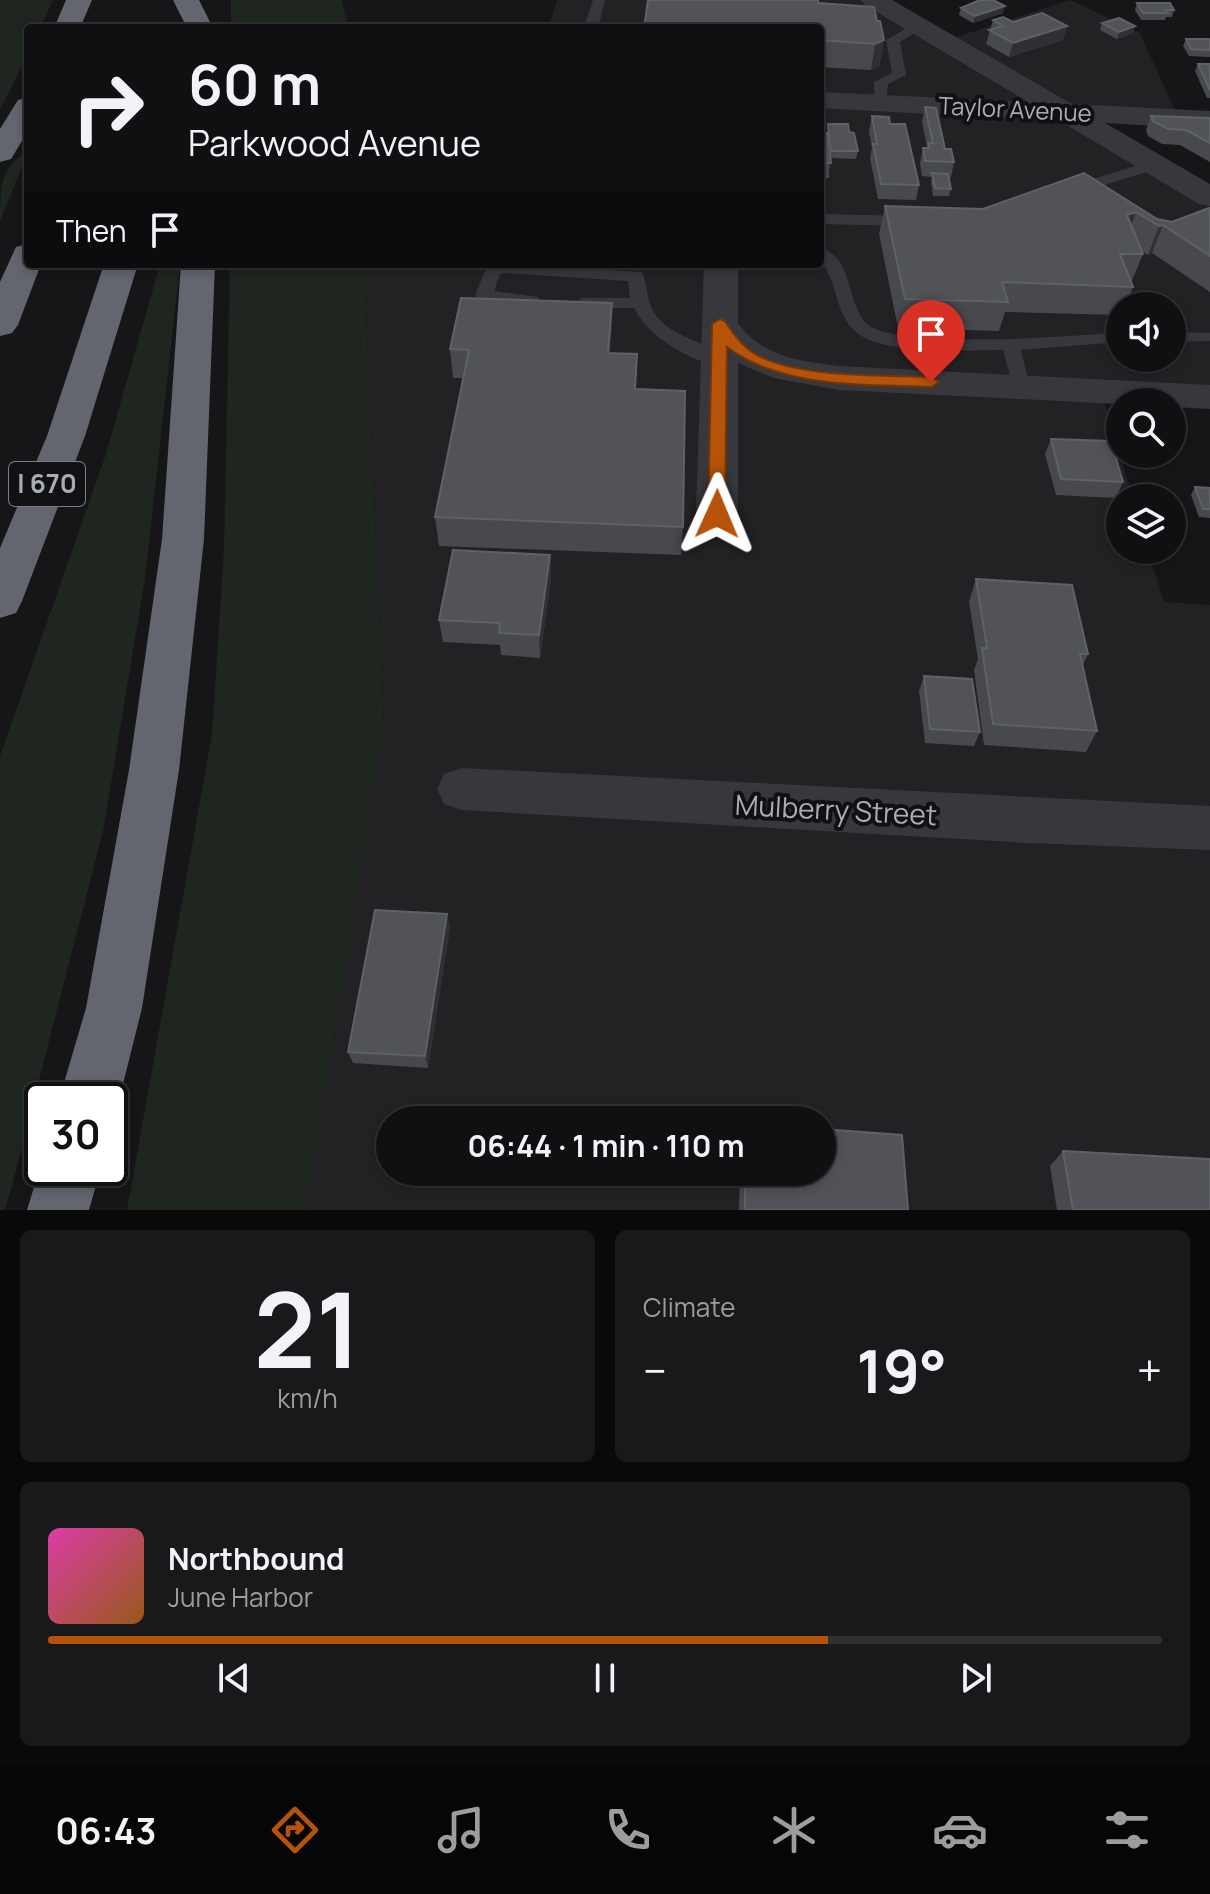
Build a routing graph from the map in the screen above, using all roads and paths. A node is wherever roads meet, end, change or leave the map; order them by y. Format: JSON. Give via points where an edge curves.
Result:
{"nodes":[{"id":1,"x":79,"y":0,"type":"edge"},
{"id":2,"x":185,"y":0,"type":"edge"},
{"id":3,"x":599,"y":0,"type":"edge"},
{"id":4,"x":874,"y":0,"type":"edge"},
{"id":5,"x":69,"y":24,"type":"edge"},
{"id":6,"x":182,"y":24,"type":"edge"},
{"id":7,"x":198,"y":24,"type":"edge"},
{"id":8,"x":592,"y":24,"type":"edge"},
{"id":9,"x":919,"y":27,"type":"junction"},
{"id":10,"x":824,"y":100,"type":"edge"},
{"id":11,"x":880,"y":103,"type":"junction"},
{"id":12,"x":1064,"y":112,"type":"junction"},
{"id":13,"x":24,"y":113,"type":"edge"},
{"id":14,"x":1210,"y":120,"type":"edge"},
{"id":15,"x":0,"y":153,"type":"edge"},
{"id":16,"x":1155,"y":165,"type":"junction"},
{"id":17,"x":1051,"y":196,"type":"edge"},
{"id":18,"x":1210,"y":197,"type":"edge"},
{"id":19,"x":824,"y":219,"type":"edge"},
{"id":20,"x":931,"y":222,"type":"edge"},
{"id":21,"x":824,"y":256,"type":"edge"},
{"id":22,"x":24,"y":264,"type":"edge"},
{"id":23,"x":120,"y":268,"type":"edge"},
{"id":24,"x":198,"y":268,"type":"edge"},
{"id":25,"x":721,"y":268,"type":"edge"},
{"id":26,"x":640,"y":303,"type":"junction"},
{"id":27,"x":720,"y":324,"type":"junction"},
{"id":28,"x":0,"y":325,"type":"edge"},
{"id":29,"x":1186,"y":337,"type":"edge"},
{"id":30,"x":1206,"y":337,"type":"dead end"},
{"id":31,"x":1106,"y":339,"type":"edge"},
{"id":32,"x":1011,"y":344,"type":"junction"},
{"id":33,"x":719,"y":361,"type":"junction"},
{"id":34,"x":1021,"y":387,"type":"junction"},
{"id":35,"x":1210,"y":397,"type":"edge"},
{"id":36,"x":717,"y":514,"type":"dead end"},
{"id":37,"x":0,"y":601,"type":"edge"},
{"id":38,"x":462,"y":789,"type":"dead end"},
{"id":39,"x":1210,"y":828,"type":"edge"},
{"id":40,"x":94,"y":1082,"type":"edge"},
{"id":41,"x":67,"y":1186,"type":"edge"},
{"id":42,"x":61,"y":1210,"type":"edge"}],
"edges":[{"from":1,"to":5,"type":"highway"},
{"from":2,"to":6,"type":"highway"},
{"from":2,"to":7,"type":"highway"},
{"from":3,"to":8,"type":"lane"},
{"from":4,"to":9,"type":"street"},
{"from":9,"to":11,"type":"lane","via":[[893,40],[899,75],[881,82]]},
{"from":9,"to":12,"type":"street"},
{"from":10,"to":11,"type":"street","name":"Taylor Avenue"},
{"from":11,"to":12,"type":"street","name":"Taylor Avenue"},
{"from":12,"to":14,"type":"street","name":"Taylor Avenue"},
{"from":12,"to":16,"type":"street"},
{"from":13,"to":15,"type":"highway"},
{"from":16,"to":17,"type":"lane"},
{"from":16,"to":18,"type":"street"},
{"from":19,"to":20,"type":"lane"},
{"from":21,"to":32,"type":"lane","via":[[840,276],[855,321],[870,335]]},
{"from":22,"to":28,"type":"highway"},
{"from":23,"to":37,"type":"highway","number":"I 670","via":[[66,436]]},
{"from":24,"to":40,"type":"highway","via":[[183,539],[154,770],[114,1008]]},
{"from":25,"to":27,"type":"street"},
{"from":26,"to":26,"type":"lane","via":[[636,276],[590,271],[504,268],[493,271],[484,295],[551,303]]},
{"from":26,"to":33,"type":"lane","via":[[652,322]]},
{"from":27,"to":33,"type":"street"},
{"from":27,"to":34,"type":"street","via":[[732,343],[753,359],[784,369],[839,378]]},
{"from":29,"to":30,"type":"lane"},
{"from":31,"to":32,"type":"lane"},
{"from":32,"to":34,"type":"lane"},
{"from":33,"to":36,"type":"street"},
{"from":34,"to":35,"type":"street"},
{"from":38,"to":39,"type":"street","name":"Mulberry Street"},
{"from":41,"to":42,"type":"highway"}]}
